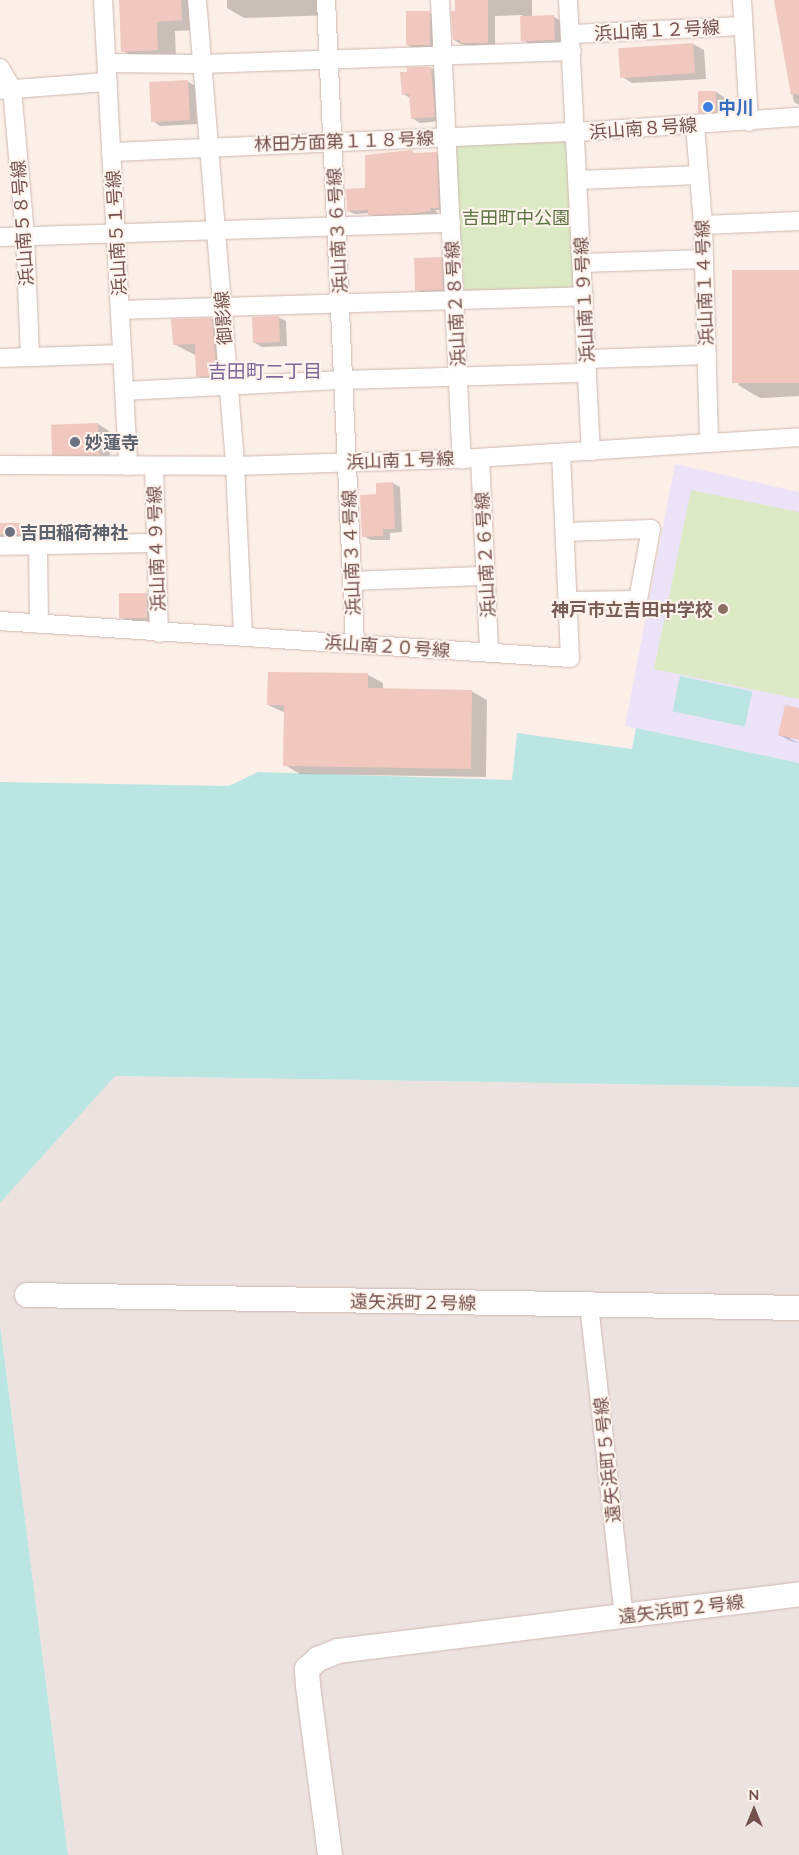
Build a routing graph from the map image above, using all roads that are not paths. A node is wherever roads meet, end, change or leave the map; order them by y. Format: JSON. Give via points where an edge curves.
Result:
{"nodes":[{"id":1,"x":103,"y":0,"type":"edge"},
{"id":2,"x":197,"y":0,"type":"edge"},
{"id":3,"x":326,"y":0,"type":"edge"},
{"id":4,"x":440,"y":0,"type":"edge"},
{"id":5,"x":568,"y":0,"type":"edge"},
{"id":6,"x":742,"y":0,"type":"edge"},
{"id":7,"x":744,"y":26,"type":"junction"},
{"id":8,"x":571,"y":42,"type":"junction"},
{"id":9,"x":443,"y":55,"type":"junction"},
{"id":10,"x":329,"y":59,"type":"junction"},
{"id":11,"x":107,"y":63,"type":"junction"},
{"id":12,"x":202,"y":64,"type":"junction"},
{"id":13,"x":0,"y":68,"type":"edge"},
{"id":14,"x":108,"y":82,"type":"junction"},
{"id":15,"x":6,"y":90,"type":"edge"},
{"id":16,"x":799,"y":117,"type":"edge"},
{"id":17,"x":749,"y":122,"type":"junction"},
{"id":18,"x":695,"y":125,"type":"junction"},
{"id":19,"x":577,"y":132,"type":"junction"},
{"id":20,"x":446,"y":136,"type":"junction"},
{"id":21,"x":333,"y":141,"type":"junction"},
{"id":22,"x":208,"y":147,"type":"junction"},
{"id":23,"x":112,"y":152,"type":"junction"},
{"id":24,"x":699,"y":175,"type":"junction"},
{"id":25,"x":579,"y":180,"type":"junction"},
{"id":26,"x":799,"y":222,"type":"edge"},
{"id":27,"x":450,"y":223,"type":"junction"},
{"id":28,"x":703,"y":225,"type":"junction"},
{"id":29,"x":337,"y":226,"type":"junction"},
{"id":30,"x":216,"y":230,"type":"junction"},
{"id":31,"x":116,"y":234,"type":"junction"},
{"id":32,"x":25,"y":236,"type":"junction"},
{"id":33,"x":0,"y":237,"type":"edge"},
{"id":34,"x":704,"y":259,"type":"junction"},
{"id":35,"x":582,"y":263,"type":"junction"},
{"id":36,"x":584,"y":296,"type":"junction"},
{"id":37,"x":454,"y":300,"type":"junction"},
{"id":38,"x":340,"y":303,"type":"junction"},
{"id":39,"x":222,"y":306,"type":"junction"},
{"id":40,"x":120,"y":310,"type":"junction"},
{"id":41,"x":122,"y":354,"type":"junction"},
{"id":42,"x":707,"y":355,"type":"junction"},
{"id":43,"x":30,"y":357,"type":"junction"},
{"id":44,"x":0,"y":358,"type":"edge"},
{"id":45,"x":587,"y":366,"type":"junction"},
{"id":46,"x":458,"y":377,"type":"junction"},
{"id":47,"x":344,"y":380,"type":"junction"},
{"id":48,"x":228,"y":386,"type":"junction"},
{"id":49,"x":124,"y":391,"type":"junction"},
{"id":50,"x":799,"y":437,"type":"edge"},
{"id":51,"x":709,"y":442,"type":"junction"},
{"id":52,"x":591,"y":451,"type":"junction"},
{"id":53,"x":562,"y":453,"type":"junction"},
{"id":54,"x":471,"y":458,"type":"junction"},
{"id":55,"x":347,"y":462,"type":"junction"},
{"id":56,"x":0,"y":465,"type":"edge"},
{"id":57,"x":128,"y":466,"type":"junction"},
{"id":58,"x":154,"y":466,"type":"junction"},
{"id":59,"x":235,"y":466,"type":"junction"},
{"id":60,"x":565,"y":532,"type":"junction"},
{"id":61,"x":156,"y":544,"type":"junction"},
{"id":62,"x":38,"y":545,"type":"junction"},
{"id":63,"x":0,"y":546,"type":"edge"},
{"id":64,"x":486,"y":576,"type":"junction"},
{"id":65,"x":352,"y":581,"type":"junction"},
{"id":66,"x":568,"y":601,"type":"junction"},
{"id":67,"x":0,"y":621,"type":"edge"},
{"id":68,"x":39,"y":624,"type":"junction"},
{"id":69,"x":159,"y":633,"type":"junction"},
{"id":70,"x":243,"y":636,"type":"junction"},
{"id":71,"x":355,"y":644,"type":"junction"},
{"id":72,"x":489,"y":652,"type":"junction"},
{"id":73,"x":27,"y":1295,"type":"dead end"},
{"id":74,"x":589,"y":1305,"type":"junction"},
{"id":75,"x":799,"y":1308,"type":"edge"},
{"id":76,"x":799,"y":1594,"type":"edge"},
{"id":77,"x":624,"y":1616,"type":"junction"},
{"id":78,"x":330,"y":1855,"type":"edge"}],
"edges":[{"from":1,"to":11,"type":"street","name":"浜山南５１号線"},
{"from":2,"to":12,"type":"street","name":"御影線"},
{"from":3,"to":10,"type":"street","name":"浜山南３６号線"},
{"from":4,"to":9,"type":"street","name":"浜山南２８号線"},
{"from":5,"to":8,"type":"street","name":"浜山南１９号線"},
{"from":6,"to":7,"type":"street"},
{"from":7,"to":8,"type":"street","name":"浜山南１２号線"},
{"from":7,"to":17,"type":"street"},
{"from":8,"to":9,"type":"street","name":"浜山南１２号線"},
{"from":8,"to":19,"type":"street","name":"浜山南１９号線"},
{"from":9,"to":10,"type":"street","name":"浜山南１２号線"},
{"from":9,"to":20,"type":"street","name":"浜山南２８号線"},
{"from":10,"to":12,"type":"street","name":"浜山南１２号線"},
{"from":10,"to":21,"type":"street","name":"浜山南３６号線"},
{"from":11,"to":12,"type":"street","name":"浜山南１２号線"},
{"from":11,"to":14,"type":"street","name":"浜山南５１号線"},
{"from":12,"to":22,"type":"street","name":"御影線"},
{"from":13,"to":15,"type":"street"},
{"from":14,"to":15,"type":"street"},
{"from":14,"to":23,"type":"street","name":"浜山南５１号線"},
{"from":15,"to":32,"type":"street","name":"浜山南５８号線"},
{"from":16,"to":17,"type":"street","name":"浜山南８号線"},
{"from":17,"to":18,"type":"street","name":"浜山南８号線"},
{"from":18,"to":19,"type":"street","name":"浜山南８号線"},
{"from":18,"to":24,"type":"street","name":"浜山南１４号線"},
{"from":19,"to":20,"type":"street","name":"林田方面第１１８号線"},
{"from":19,"to":25,"type":"street","name":"浜山南１９号線"},
{"from":20,"to":21,"type":"street","name":"林田方面第１１８号線"},
{"from":20,"to":27,"type":"street","name":"浜山南２８号線"},
{"from":21,"to":22,"type":"street","name":"林田方面第１１８号線"},
{"from":21,"to":29,"type":"street","name":"浜山南３６号線"},
{"from":22,"to":23,"type":"street","name":"林田方面第１１８号線"},
{"from":22,"to":30,"type":"street","name":"御影線"},
{"from":23,"to":31,"type":"street","name":"浜山南５１号線"},
{"from":24,"to":25,"type":"street"},
{"from":24,"to":28,"type":"street","name":"浜山南１４号線"},
{"from":25,"to":35,"type":"street","name":"浜山南１９号線"},
{"from":26,"to":28,"type":"street"},
{"from":27,"to":29,"type":"street"},
{"from":27,"to":37,"type":"street","name":"浜山南２８号線"},
{"from":28,"to":34,"type":"street","name":"浜山南１４号線"},
{"from":29,"to":30,"type":"street"},
{"from":29,"to":38,"type":"street","name":"浜山南３６号線"},
{"from":30,"to":31,"type":"street"},
{"from":30,"to":39,"type":"street","name":"御影線"},
{"from":31,"to":32,"type":"street"},
{"from":31,"to":40,"type":"street","name":"浜山南５１号線"},
{"from":32,"to":33,"type":"street"},
{"from":32,"to":43,"type":"street","name":"浜山南５８号線"},
{"from":34,"to":35,"type":"street"},
{"from":34,"to":42,"type":"street","name":"浜山南１４号線"},
{"from":35,"to":36,"type":"street","name":"浜山南１９号線"},
{"from":36,"to":37,"type":"street"},
{"from":36,"to":45,"type":"street","name":"浜山南１９号線"},
{"from":37,"to":38,"type":"street"},
{"from":37,"to":46,"type":"street","name":"浜山南２８号線"},
{"from":38,"to":39,"type":"street"},
{"from":38,"to":47,"type":"street","name":"浜山南３６号線"},
{"from":39,"to":40,"type":"street"},
{"from":39,"to":48,"type":"street","name":"御影線"},
{"from":40,"to":41,"type":"street","name":"浜山南５１号線"},
{"from":41,"to":43,"type":"street"},
{"from":41,"to":49,"type":"street","name":"浜山南５１号線"},
{"from":42,"to":45,"type":"street"},
{"from":42,"to":51,"type":"street","name":"浜山南１４号線"},
{"from":43,"to":44,"type":"street"},
{"from":45,"to":46,"type":"street"},
{"from":45,"to":52,"type":"street","name":"浜山南１９号線"},
{"from":46,"to":47,"type":"street"},
{"from":46,"to":54,"type":"street","name":"浜山南２８号線"},
{"from":47,"to":48,"type":"street"},
{"from":47,"to":55,"type":"street","name":"浜山南３６号線"},
{"from":48,"to":49,"type":"street"},
{"from":48,"to":59,"type":"street","name":"御影線"},
{"from":49,"to":57,"type":"street","name":"浜山南５１号線"},
{"from":50,"to":51,"type":"street","name":"浜山南１号線"},
{"from":51,"to":52,"type":"street","name":"浜山南１号線"},
{"from":52,"to":53,"type":"street","name":"浜山南１号線"},
{"from":53,"to":54,"type":"street","name":"浜山南１号線"},
{"from":53,"to":60,"type":"street","name":"浜山南２０号線"},
{"from":54,"to":55,"type":"street","name":"浜山南１号線"},
{"from":54,"to":64,"type":"street","name":"浜山南２６号線"},
{"from":55,"to":59,"type":"street","name":"浜山南１号線"},
{"from":55,"to":65,"type":"street","name":"浜山南３４号線"},
{"from":56,"to":57,"type":"street","name":"浜山南１号線"},
{"from":57,"to":58,"type":"street","name":"浜山南１号線"},
{"from":58,"to":59,"type":"street","name":"浜山南１号線"},
{"from":58,"to":61,"type":"street","name":"浜山南４９号線"},
{"from":59,"to":70,"type":"street","name":"御影線"},
{"from":60,"to":66,"type":"street","name":"浜山南２０号線"},
{"from":60,"to":66,"type":"street","via":[[651,529],[638,600]]},
{"from":61,"to":62,"type":"street"},
{"from":61,"to":69,"type":"street","name":"浜山南４９号線"},
{"from":62,"to":63,"type":"street"},
{"from":62,"to":68,"type":"street"},
{"from":64,"to":65,"type":"street"},
{"from":64,"to":72,"type":"street","name":"浜山南２６号線"},
{"from":65,"to":71,"type":"street","name":"浜山南３４号線"},
{"from":66,"to":72,"type":"street","name":"浜山南２０号線","via":[[570,658]]},
{"from":67,"to":68,"type":"street","name":"浜山南２０号線"},
{"from":68,"to":69,"type":"street","name":"浜山南２０号線"},
{"from":69,"to":70,"type":"street","name":"浜山南２０号線"},
{"from":70,"to":71,"type":"street","name":"浜山南２０号線"},
{"from":71,"to":72,"type":"street","name":"浜山南２０号線"},
{"from":73,"to":74,"type":"street","name":"遠矢浜町２号線"},
{"from":74,"to":75,"type":"street","name":"遠矢浜町２号線"},
{"from":74,"to":77,"type":"street","name":"遠矢浜町５号線"},
{"from":76,"to":77,"type":"street","name":"遠矢浜町２号線"},
{"from":77,"to":78,"type":"street","name":"遠矢浜町２号線","via":[[338,1651],[318,1659],[307,1668]]}]}
